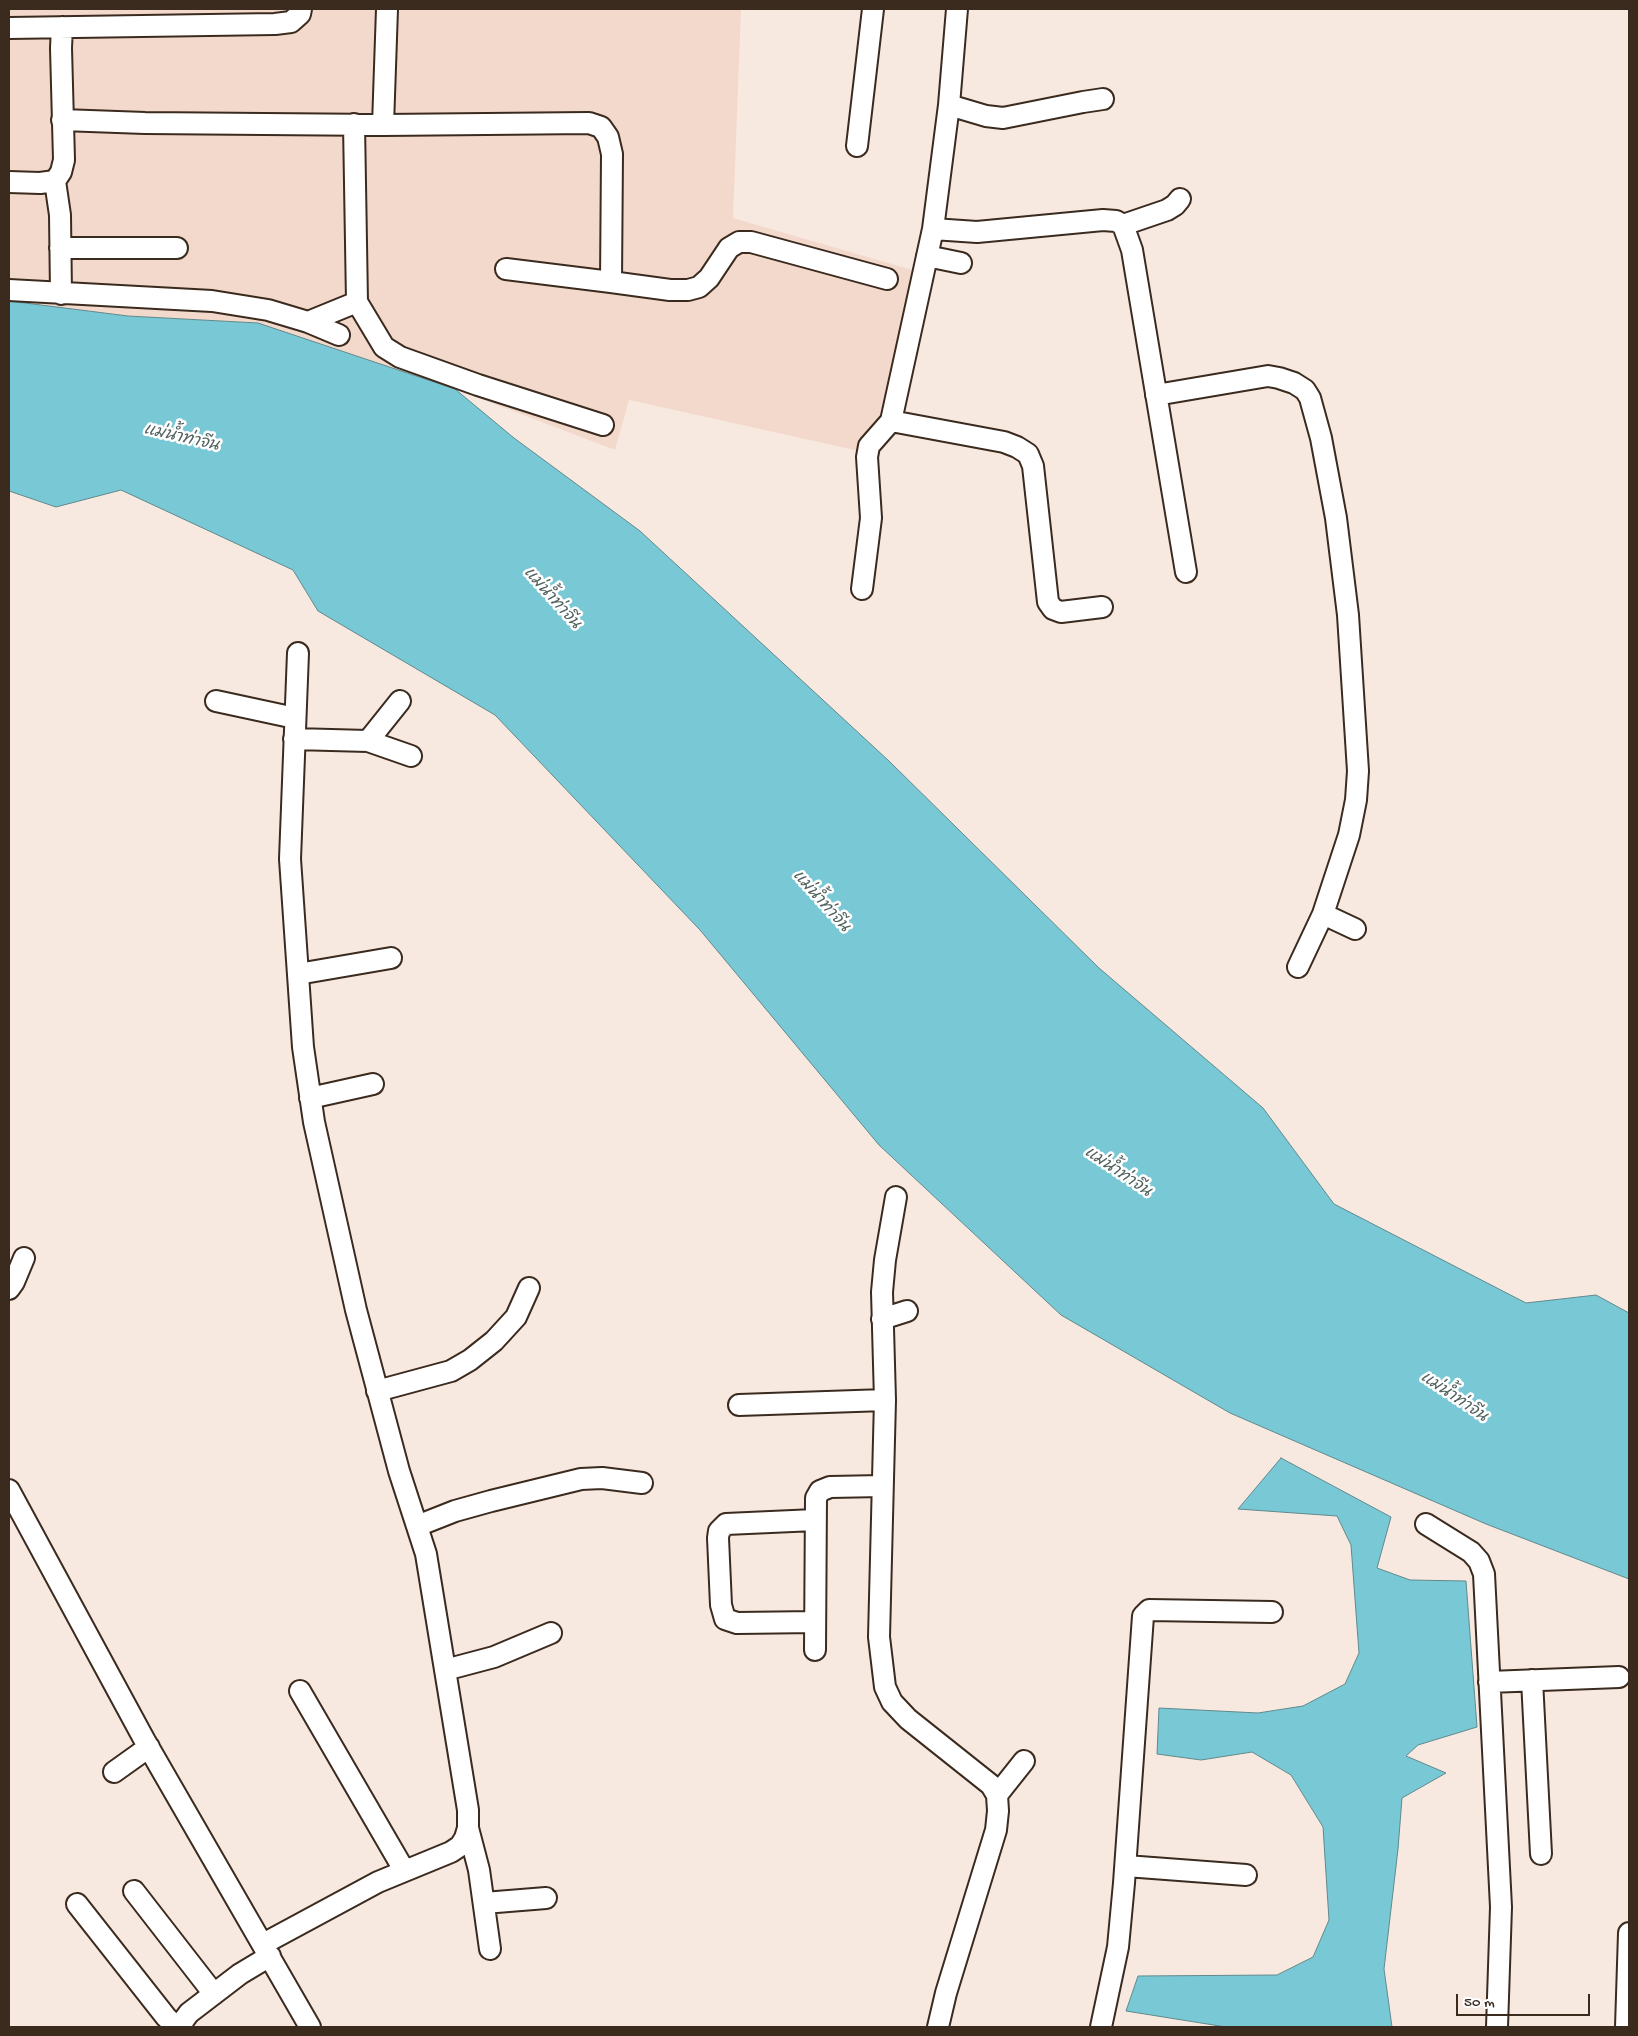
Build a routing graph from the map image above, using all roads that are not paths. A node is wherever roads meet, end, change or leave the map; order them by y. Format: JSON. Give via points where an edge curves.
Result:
{"nodes":[{"id":1,"x":301,"y":9,"type":"edge"},
{"id":2,"x":387,"y":9,"type":"edge"},
{"id":3,"x":873,"y":9,"type":"edge"},
{"id":4,"x":957,"y":9,"type":"edge"},
{"id":5,"x":207,"y":17,"type":"edge"},
{"id":6,"x":62,"y":27,"type":"junction"},
{"id":7,"x":9,"y":28,"type":"edge"},
{"id":8,"x":1103,"y":99,"type":"dead end"},
{"id":9,"x":949,"y":105,"type":"junction"},
{"id":10,"x":62,"y":120,"type":"junction"},
{"id":11,"x":354,"y":124,"type":"junction"},
{"id":12,"x":382,"y":125,"type":"junction"},
{"id":13,"x":857,"y":146,"type":"dead end"},
{"id":14,"x":55,"y":181,"type":"junction"},
{"id":15,"x":9,"y":182,"type":"edge"},
{"id":16,"x":1180,"y":199,"type":"dead end"},
{"id":17,"x":1123,"y":225,"type":"junction"},
{"id":18,"x":933,"y":229,"type":"junction"},
{"id":19,"x":60,"y":248,"type":"junction"},
{"id":20,"x":177,"y":248,"type":"dead end"},
{"id":21,"x":927,"y":256,"type":"junction"},
{"id":22,"x":961,"y":263,"type":"dead end"},
{"id":23,"x":506,"y":269,"type":"dead end"},
{"id":24,"x":887,"y":279,"type":"dead end"},
{"id":25,"x":611,"y":282,"type":"junction"},
{"id":26,"x":9,"y":290,"type":"edge"},
{"id":27,"x":61,"y":294,"type":"junction"},
{"id":28,"x":357,"y":302,"type":"junction"},
{"id":29,"x":308,"y":322,"type":"junction"},
{"id":30,"x":339,"y":335,"type":"dead end"},
{"id":31,"x":1156,"y":395,"type":"junction"},
{"id":32,"x":891,"y":421,"type":"junction"},
{"id":33,"x":603,"y":425,"type":"dead end"},
{"id":34,"x":1186,"y":572,"type":"dead end"},
{"id":35,"x":862,"y":589,"type":"dead end"},
{"id":36,"x":1102,"y":607,"type":"dead end"},
{"id":37,"x":298,"y":652,"type":"dead end"},
{"id":38,"x":216,"y":701,"type":"dead end"},
{"id":39,"x":400,"y":701,"type":"dead end"},
{"id":40,"x":295,"y":718,"type":"junction"},
{"id":41,"x":294,"y":739,"type":"junction"},
{"id":42,"x":368,"y":741,"type":"junction"},
{"id":43,"x":411,"y":756,"type":"dead end"},
{"id":44,"x":1323,"y":914,"type":"junction"},
{"id":45,"x":1355,"y":929,"type":"dead end"},
{"id":46,"x":391,"y":958,"type":"dead end"},
{"id":47,"x":1298,"y":967,"type":"dead end"},
{"id":48,"x":298,"y":974,"type":"junction"},
{"id":49,"x":373,"y":1084,"type":"dead end"},
{"id":50,"x":310,"y":1098,"type":"junction"},
{"id":51,"x":896,"y":1197,"type":"dead end"},
{"id":52,"x":24,"y":1258,"type":"dead end"},
{"id":53,"x":529,"y":1288,"type":"dead end"},
{"id":54,"x":9,"y":1289,"type":"edge"},
{"id":55,"x":906,"y":1311,"type":"dead end"},
{"id":56,"x":882,"y":1318,"type":"junction"},
{"id":57,"x":377,"y":1391,"type":"junction"},
{"id":58,"x":885,"y":1400,"type":"junction"},
{"id":59,"x":739,"y":1405,"type":"dead end"},
{"id":60,"x":642,"y":1483,"type":"dead end"},
{"id":61,"x":882,"y":1486,"type":"junction"},
{"id":62,"x":9,"y":1490,"type":"edge"},
{"id":63,"x":814,"y":1520,"type":"junction"},
{"id":64,"x":1426,"y":1524,"type":"dead end"},
{"id":65,"x":417,"y":1526,"type":"junction"},
{"id":66,"x":1272,"y":1612,"type":"dead end"},
{"id":67,"x":815,"y":1622,"type":"junction"},
{"id":68,"x":551,"y":1633,"type":"dead end"},
{"id":69,"x":816,"y":1650,"type":"dead end"},
{"id":70,"x":445,"y":1670,"type":"junction"},
{"id":71,"x":1619,"y":1677,"type":"dead end"},
{"id":72,"x":1532,"y":1680,"type":"junction"},
{"id":73,"x":1489,"y":1682,"type":"junction"},
{"id":74,"x":300,"y":1691,"type":"dead end"},
{"id":75,"x":149,"y":1747,"type":"junction"},
{"id":76,"x":1024,"y":1761,"type":"dead end"},
{"id":77,"x":114,"y":1772,"type":"dead end"},
{"id":78,"x":996,"y":1795,"type":"junction"},
{"id":79,"x":468,"y":1828,"type":"junction"},
{"id":80,"x":1540,"y":1854,"type":"dead end"},
{"id":81,"x":1126,"y":1866,"type":"junction"},
{"id":82,"x":404,"y":1870,"type":"junction"},
{"id":83,"x":1246,"y":1875,"type":"dead end"},
{"id":84,"x":134,"y":1891,"type":"dead end"},
{"id":85,"x":546,"y":1898,"type":"dead end"},
{"id":86,"x":484,"y":1903,"type":"junction"},
{"id":87,"x":77,"y":1904,"type":"dead end"},
{"id":88,"x":1629,"y":1933,"type":"edge"},
{"id":89,"x":490,"y":1949,"type":"dead end"},
{"id":90,"x":267,"y":1950,"type":"junction"},
{"id":91,"x":214,"y":1994,"type":"junction"},
{"id":92,"x":176,"y":2027,"type":"edge"},
{"id":93,"x":182,"y":2027,"type":"edge"},
{"id":94,"x":310,"y":2027,"type":"edge"},
{"id":95,"x":938,"y":2027,"type":"edge"},
{"id":96,"x":1101,"y":2027,"type":"edge"},
{"id":97,"x":1498,"y":2027,"type":"edge"},
{"id":98,"x":1626,"y":2027,"type":"edge"}],
"edges":[{"from":1,"to":5,"type":"street","via":[[291,22],[275,24]]},
{"from":2,"to":12,"type":"street"},
{"from":3,"to":13,"type":"street"},
{"from":4,"to":9,"type":"street"},
{"from":5,"to":6,"type":"street"},
{"from":6,"to":7,"type":"street"},
{"from":6,"to":10,"type":"street"},
{"from":8,"to":9,"type":"street","via":[[1003,118]]},
{"from":9,"to":18,"type":"street"},
{"from":10,"to":11,"type":"street"},
{"from":10,"to":14,"type":"street","via":[[64,160]]},
{"from":11,"to":12,"type":"street"},
{"from":11,"to":28,"type":"street"},
{"from":12,"to":25,"type":"street","via":[[588,123],[600,127],[608,137],[612,154]]},
{"from":14,"to":15,"type":"street"},
{"from":14,"to":19,"type":"street","via":[[60,214]]},
{"from":16,"to":17,"type":"street","via":[[1167,210]]},
{"from":17,"to":18,"type":"street","via":[[1103,220],[977,232]]},
{"from":17,"to":31,"type":"street","via":[[1132,250]]},
{"from":18,"to":21,"type":"street"},
{"from":19,"to":20,"type":"street"},
{"from":19,"to":27,"type":"street"},
{"from":21,"to":22,"type":"street"},
{"from":21,"to":32,"type":"street"},
{"from":23,"to":25,"type":"street"},
{"from":24,"to":25,"type":"street","via":[[739,242],[729,248],[709,278],[688,290]]},
{"from":26,"to":27,"type":"street"},
{"from":27,"to":29,"type":"street","via":[[212,301],[268,310]]},
{"from":28,"to":29,"type":"street"},
{"from":28,"to":33,"type":"street","via":[[384,347],[400,357]]},
{"from":29,"to":30,"type":"street"},
{"from":31,"to":34,"type":"street"},
{"from":31,"to":44,"type":"street","via":[[1268,376],[1294,383],[1310,398],[1336,518],[1348,615],[1358,771],[1349,835]]},
{"from":32,"to":35,"type":"street","via":[[869,446],[871,518]]},
{"from":32,"to":36,"type":"street","via":[[1004,442],[1028,454],[1033,466],[1048,602],[1061,612]]},
{"from":37,"to":40,"type":"street"},
{"from":38,"to":40,"type":"street"},
{"from":39,"to":42,"type":"street"},
{"from":40,"to":41,"type":"street"},
{"from":41,"to":42,"type":"street"},
{"from":41,"to":48,"type":"street","via":[[290,859]]},
{"from":42,"to":43,"type":"street"},
{"from":44,"to":45,"type":"street"},
{"from":44,"to":47,"type":"street"},
{"from":46,"to":48,"type":"street"},
{"from":48,"to":50,"type":"street"},
{"from":49,"to":50,"type":"street"},
{"from":50,"to":57,"type":"street"},
{"from":51,"to":56,"type":"street","via":[[885,1260]]},
{"from":52,"to":54,"type":"street"},
{"from":53,"to":57,"type":"street","via":[[516,1317],[494,1341],[470,1360],[451,1371]]},
{"from":55,"to":56,"type":"street"},
{"from":56,"to":58,"type":"street"},
{"from":57,"to":65,"type":"street"},
{"from":58,"to":59,"type":"street"},
{"from":58,"to":61,"type":"street"},
{"from":60,"to":65,"type":"street","via":[[581,1479],[455,1511]]},
{"from":61,"to":63,"type":"street","via":[[830,1487],[820,1491]]},
{"from":61,"to":78,"type":"street","via":[[879,1637],[885,1687],[892,1702],[908,1719],[991,1785]]},
{"from":62,"to":75,"type":"street"},
{"from":63,"to":67,"type":"street"},
{"from":63,"to":67,"type":"street","via":[[726,1524],[719,1530],[718,1538],[721,1604],[725,1619],[737,1624]]},
{"from":64,"to":73,"type":"street","via":[[1471,1552],[1479,1561],[1484,1574]]},
{"from":65,"to":70,"type":"street","via":[[427,1560]]},
{"from":66,"to":81,"type":"street","via":[[1149,1610],[1143,1616]]},
{"from":67,"to":69,"type":"street"},
{"from":68,"to":70,"type":"street","via":[[494,1657]]},
{"from":70,"to":79,"type":"street","via":[[468,1810]]},
{"from":71,"to":72,"type":"street"},
{"from":72,"to":73,"type":"street"},
{"from":72,"to":80,"type":"street"},
{"from":73,"to":97,"type":"street","via":[[1501,1907]]},
{"from":74,"to":82,"type":"street"},
{"from":75,"to":77,"type":"street"},
{"from":75,"to":90,"type":"street"},
{"from":76,"to":78,"type":"street"},
{"from":78,"to":95,"type":"street","via":[[996,1830]]},
{"from":79,"to":82,"type":"street","via":[[460,1846],[451,1852]]},
{"from":79,"to":86,"type":"street"},
{"from":81,"to":83,"type":"street"},
{"from":81,"to":96,"type":"street","via":[[1118,1947]]},
{"from":82,"to":90,"type":"street","via":[[344,1900]]},
{"from":84,"to":91,"type":"street"},
{"from":85,"to":86,"type":"street"},
{"from":86,"to":89,"type":"street"},
{"from":87,"to":92,"type":"street"},
{"from":88,"to":98,"type":"street"},
{"from":90,"to":91,"type":"street"},
{"from":90,"to":94,"type":"street"},
{"from":91,"to":93,"type":"street","via":[[189,2013]]}]}
